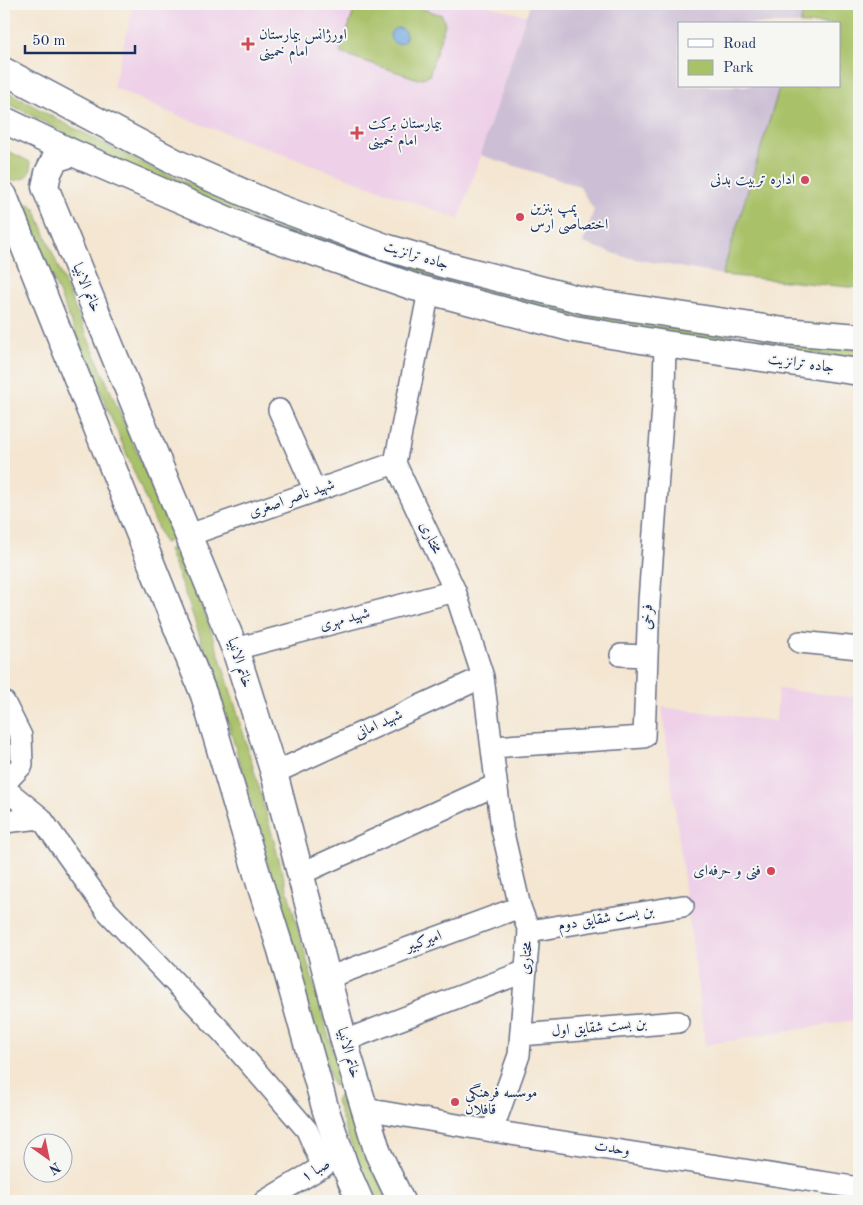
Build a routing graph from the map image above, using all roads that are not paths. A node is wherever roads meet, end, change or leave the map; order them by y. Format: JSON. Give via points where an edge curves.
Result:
{"nodes":[{"id":1,"x":4,"y":71,"type":"edge"},
{"id":2,"x":4,"y":120,"type":"edge"},
{"id":3,"x":73,"y":153,"type":"junction"},
{"id":4,"x":45,"y":187,"type":"junction"},
{"id":5,"x":4,"y":198,"type":"edge"},
{"id":6,"x":429,"y":291,"type":"junction"},
{"id":7,"x":859,"y":337,"type":"edge"},
{"id":8,"x":665,"y":344,"type":"junction"},
{"id":9,"x":859,"y":372,"type":"edge"},
{"id":10,"x":280,"y":410,"type":"dead end"},
{"id":11,"x":395,"y":463,"type":"junction"},
{"id":12,"x":315,"y":491,"type":"junction"},
{"id":13,"x":189,"y":535,"type":"junction"},
{"id":14,"x":455,"y":591,"type":"junction"},
{"id":15,"x":800,"y":642,"type":"dead end"},
{"id":16,"x":859,"y":648,"type":"edge"},
{"id":17,"x":235,"y":649,"type":"junction"},
{"id":18,"x":621,"y":655,"type":"dead end"},
{"id":19,"x":647,"y":656,"type":"junction"},
{"id":20,"x":483,"y":677,"type":"junction"},
{"id":21,"x":4,"y":702,"type":"edge"},
{"id":22,"x":492,"y":747,"type":"junction"},
{"id":23,"x":274,"y":773,"type":"junction"},
{"id":24,"x":496,"y":785,"type":"junction"},
{"id":25,"x":4,"y":786,"type":"edge"},
{"id":26,"x":41,"y":818,"type":"junction"},
{"id":27,"x":4,"y":822,"type":"edge"},
{"id":28,"x":300,"y":874,"type":"junction"},
{"id":29,"x":520,"y":906,"type":"junction"},
{"id":30,"x":683,"y":906,"type":"dead end"},
{"id":31,"x":529,"y":932,"type":"junction"},
{"id":32,"x":317,"y":938,"type":"junction"},
{"id":33,"x":281,"y":950,"type":"junction"},
{"id":34,"x":526,"y":971,"type":"junction"},
{"id":35,"x":327,"y":978,"type":"junction"},
{"id":36,"x":678,"y":1022,"type":"dead end"},
{"id":37,"x":521,"y":1034,"type":"junction"},
{"id":38,"x":344,"y":1041,"type":"junction"},
{"id":39,"x":364,"y":1109,"type":"junction"},
{"id":40,"x":492,"y":1131,"type":"junction"},
{"id":41,"x":332,"y":1161,"type":"junction"},
{"id":42,"x":859,"y":1188,"type":"edge"},
{"id":43,"x":265,"y":1201,"type":"edge"},
{"id":44,"x":360,"y":1201,"type":"edge"},
{"id":45,"x":401,"y":1201,"type":"edge"}],
"edges":[{"from":1,"to":7,"type":"main road","name":"جاده ترانزیت","via":[[185,167],[274,206],[388,248],[602,304],[784,331]]},
{"from":2,"to":3,"type":"main road","name":"جاده ترانزیت"},
{"from":3,"to":4,"type":"main road","via":[[55,160]]},
{"from":3,"to":6,"type":"main road","name":"جاده ترانزیت","via":[[253,231]]},
{"from":4,"to":5,"type":"main road"},
{"from":4,"to":13,"type":"main road","name":"خاتم الانبیا"},
{"from":5,"to":33,"type":"main road","via":[[204,695]]},
{"from":6,"to":8,"type":"main road","name":"جاده ترانزیت","via":[[574,329]]},
{"from":6,"to":11,"type":"street"},
{"from":8,"to":9,"type":"main road","name":"جاده ترانزیت"},
{"from":8,"to":19,"type":"street","name":"فرخی"},
{"from":10,"to":12,"type":"street"},
{"from":11,"to":12,"type":"street","name":"شهید ناصر اصغری"},
{"from":11,"to":14,"type":"street","name":"مختاری"},
{"from":12,"to":13,"type":"street","name":"شهید ناصر اصغری"},
{"from":13,"to":17,"type":"main road","name":"خاتم الانبیا"},
{"from":14,"to":17,"type":"street","name":"شهید مهری"},
{"from":14,"to":20,"type":"street","name":"مختاری"},
{"from":15,"to":16,"type":"street"},
{"from":17,"to":23,"type":"main road","name":"خاتم الانبیا"},
{"from":18,"to":19,"type":"street"},
{"from":19,"to":22,"type":"street","name":"فرخی","via":[[644,737]]},
{"from":20,"to":22,"type":"street","name":"مختاری"},
{"from":20,"to":23,"type":"street","name":"شهید امانی"},
{"from":21,"to":25,"type":"street","via":[[21,736],[22,765]]},
{"from":22,"to":24,"type":"street","name":"مختاری"},
{"from":23,"to":28,"type":"main road","name":"خاتم الانبیا"},
{"from":24,"to":28,"type":"street"},
{"from":24,"to":29,"type":"street","name":"مختاری","via":[[502,829]]},
{"from":25,"to":26,"type":"street"},
{"from":26,"to":27,"type":"street"},
{"from":26,"to":41,"type":"street","via":[[106,910],[224,1034]]},
{"from":28,"to":32,"type":"main road","name":"خاتم الانبیا"},
{"from":29,"to":31,"type":"street","name":"مختاری"},
{"from":29,"to":35,"type":"street","name":"امیرکبیر"},
{"from":30,"to":31,"type":"street","name":"بن بست شقایق دوم"},
{"from":31,"to":34,"type":"street","name":"مختاری"},
{"from":32,"to":33,"type":"main road","via":[[306,923],[299,922],[286,930]]},
{"from":32,"to":35,"type":"main road","name":"خاتم الانبیا"},
{"from":33,"to":41,"type":"main road","via":[[326,1111]]},
{"from":34,"to":37,"type":"street","name":"مختاری"},
{"from":34,"to":38,"type":"street"},
{"from":35,"to":38,"type":"main road","name":"خاتم الانبیا"},
{"from":36,"to":37,"type":"street","name":"بن بست شقایق اول"},
{"from":37,"to":40,"type":"street","name":"مختاری","via":[[519,1056]]},
{"from":38,"to":39,"type":"main road","name":"خاتم الانبیا"},
{"from":39,"to":40,"type":"street","name":"وحدت"},
{"from":39,"to":45,"type":"main road","name":"خاتم الانبیا","via":[[378,1154]]},
{"from":40,"to":42,"type":"street","name":"وحدت"},
{"from":41,"to":43,"type":"street","name":"صبا ۱"},
{"from":41,"to":44,"type":"main road","via":[[346,1169]]}]}
